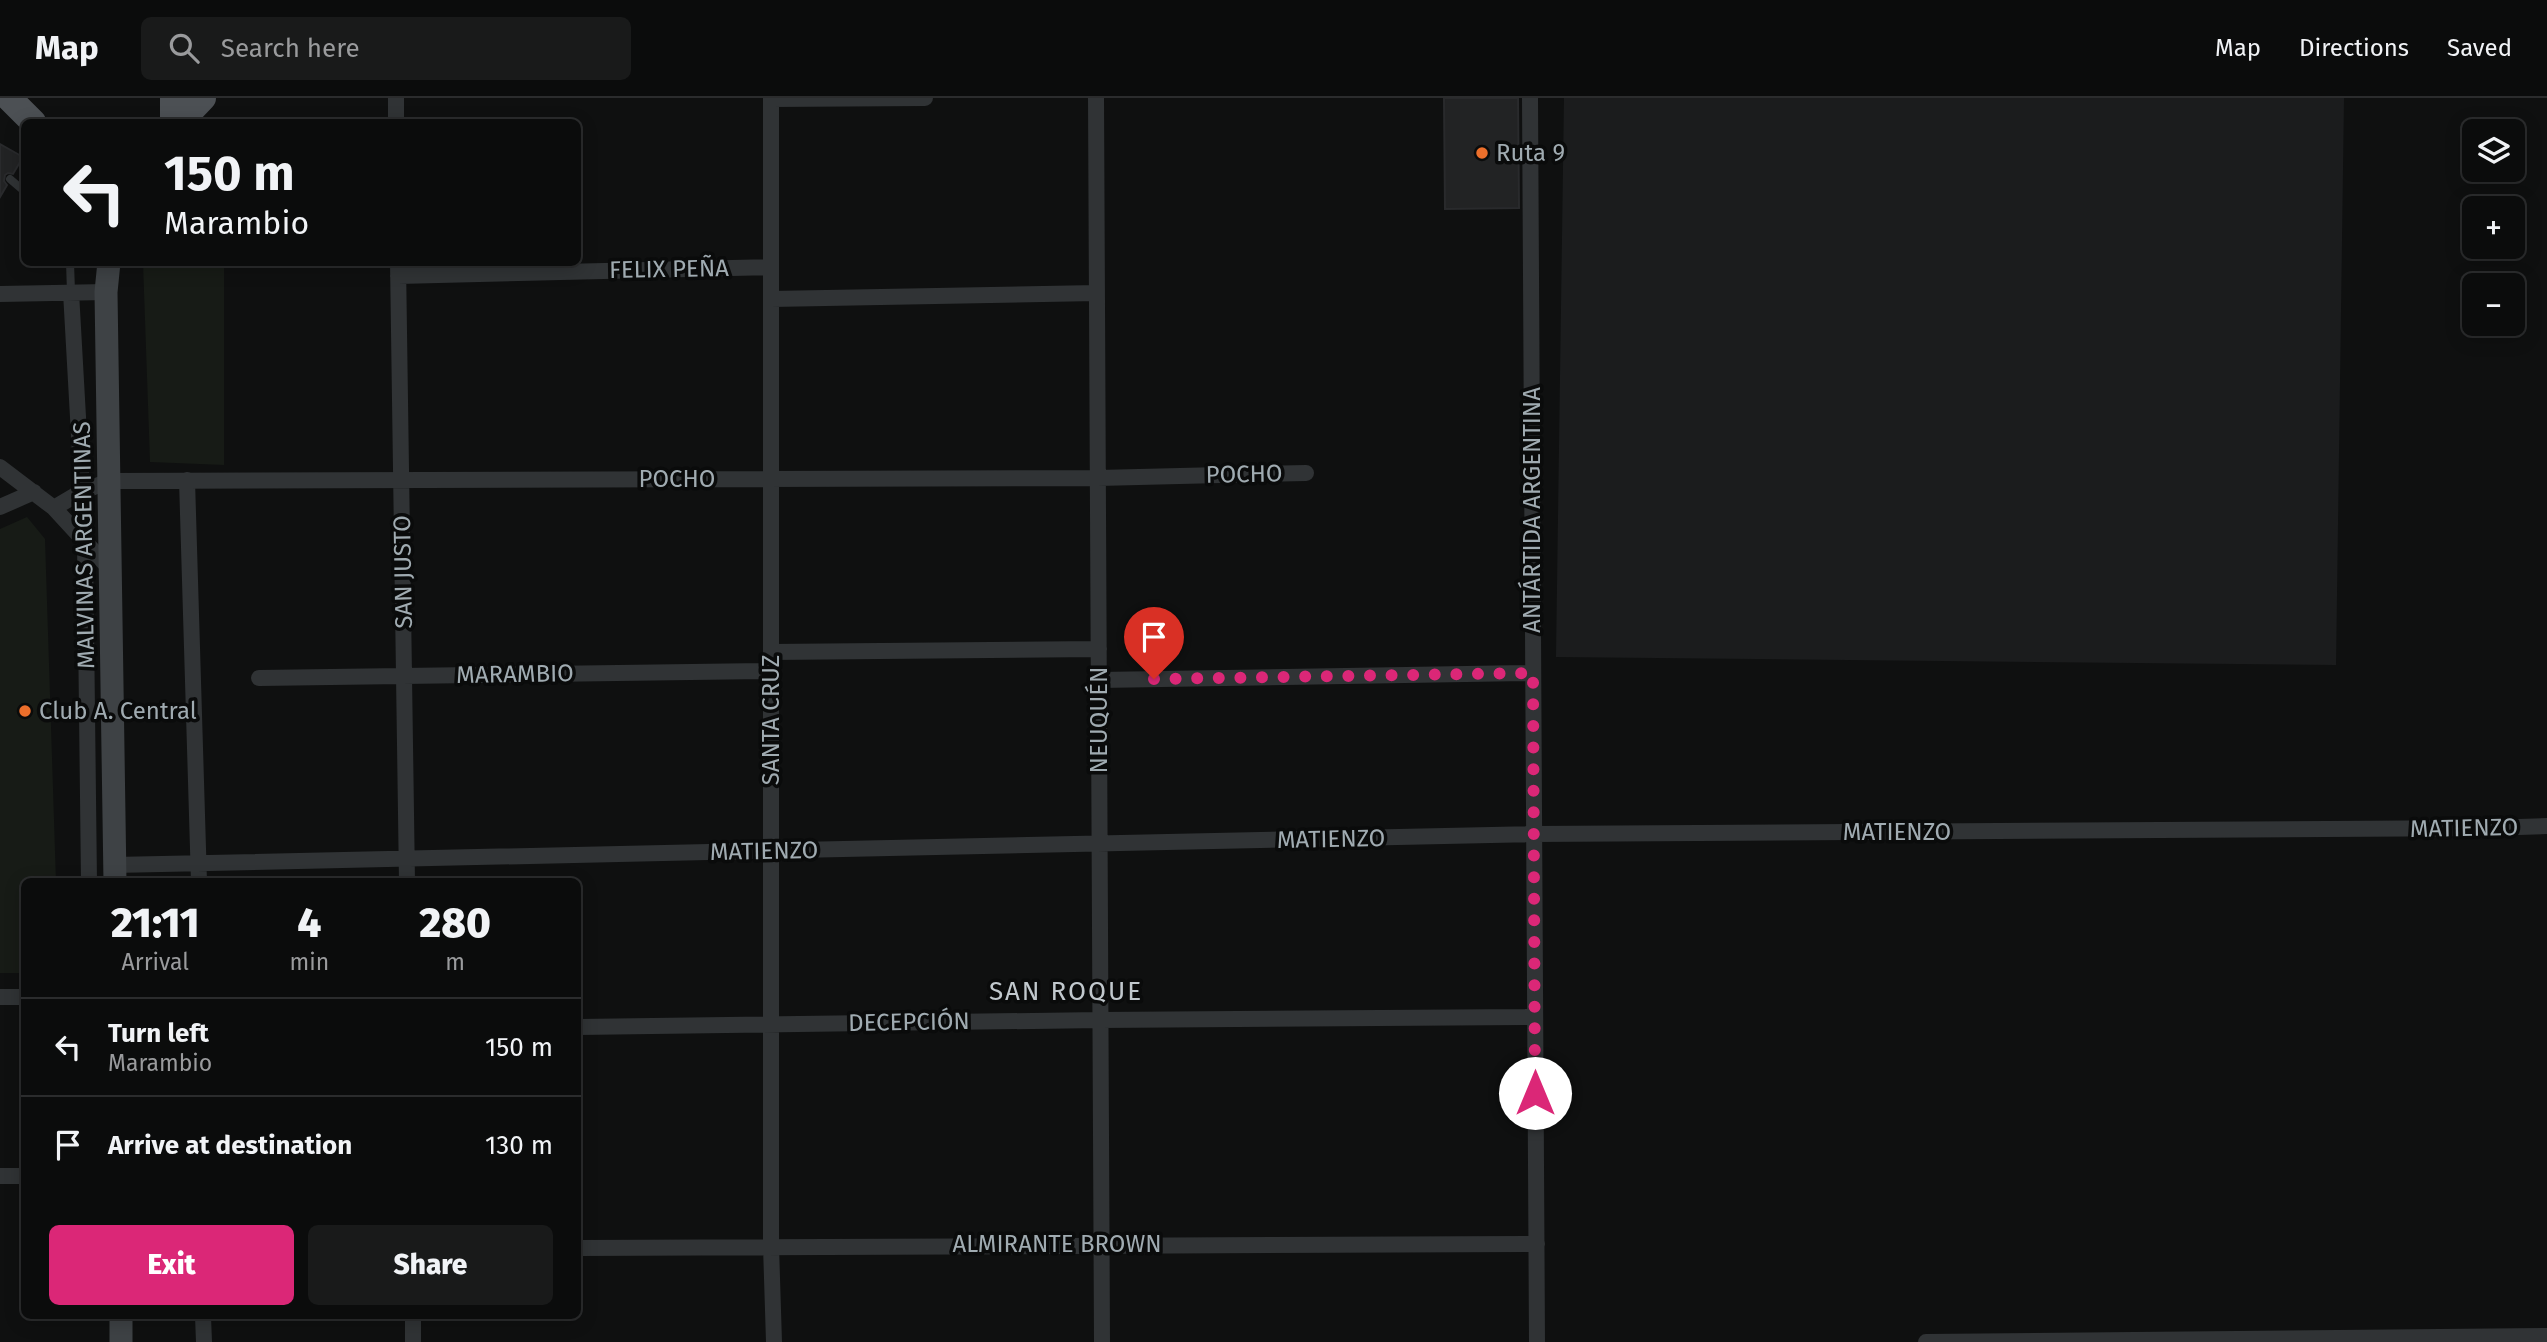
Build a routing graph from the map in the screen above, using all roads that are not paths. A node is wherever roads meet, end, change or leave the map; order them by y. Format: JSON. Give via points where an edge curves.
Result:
{"nodes":[{"id":1,"x":9,"y":98,"type":"edge"},
{"id":2,"x":39,"y":98,"type":"edge"},
{"id":3,"x":173,"y":98,"type":"edge"},
{"id":4,"x":203,"y":98,"type":"edge"},
{"id":5,"x":396,"y":98,"type":"edge"},
{"id":6,"x":925,"y":98,"type":"edge"},
{"id":7,"x":1096,"y":98,"type":"edge"},
{"id":8,"x":1530,"y":98,"type":"edge"},
{"id":9,"x":771,"y":99,"type":"edge"},
{"id":10,"x":30,"y":119,"type":"edge"},
{"id":11,"x":38,"y":119,"type":"edge"},
{"id":12,"x":173,"y":119,"type":"edge"},
{"id":13,"x":183,"y":119,"type":"edge"},
{"id":14,"x":396,"y":119,"type":"edge"},
{"id":15,"x":10,"y":179,"type":"dead end"},
{"id":16,"x":21,"y":188,"type":"edge"},
{"id":17,"x":70,"y":266,"type":"edge"},
{"id":18,"x":100,"y":266,"type":"edge"},
{"id":19,"x":109,"y":266,"type":"edge"},
{"id":20,"x":771,"y":267,"type":"junction"},
{"id":21,"x":398,"y":269,"type":"edge"},
{"id":22,"x":71,"y":292,"type":"junction"},
{"id":23,"x":106,"y":292,"type":"junction"},
{"id":24,"x":1097,"y":293,"type":"junction"},
{"id":25,"x":0,"y":294,"type":"edge"},
{"id":26,"x":771,"y":299,"type":"junction"},
{"id":27,"x":0,"y":467,"type":"edge"},
{"id":28,"x":1306,"y":473,"type":"dead end"},
{"id":29,"x":1098,"y":478,"type":"junction"},
{"id":30,"x":771,"y":479,"type":"junction"},
{"id":31,"x":187,"y":480,"type":"junction"},
{"id":32,"x":401,"y":480,"type":"junction"},
{"id":33,"x":109,"y":481,"type":"junction"},
{"id":34,"x":34,"y":492,"type":"junction"},
{"id":35,"x":81,"y":492,"type":"junction"},
{"id":36,"x":0,"y":508,"type":"edge"},
{"id":37,"x":54,"y":508,"type":"junction"},
{"id":38,"x":85,"y":542,"type":"junction"},
{"id":39,"x":112,"y":571,"type":"junction"},
{"id":40,"x":1099,"y":649,"type":"junction"},
{"id":41,"x":771,"y":652,"type":"junction"},
{"id":42,"x":771,"y":671,"type":"junction"},
{"id":43,"x":1533,"y":673,"type":"junction"},
{"id":44,"x":404,"y":676,"type":"junction"},
{"id":45,"x":259,"y":678,"type":"dead end"},
{"id":46,"x":1100,"y":680,"type":"junction"},
{"id":47,"x":2547,"y":826,"type":"edge"},
{"id":48,"x":1534,"y":834,"type":"junction"},
{"id":49,"x":1100,"y":844,"type":"junction"},
{"id":50,"x":771,"y":851,"type":"junction"},
{"id":51,"x":407,"y":859,"type":"junction"},
{"id":52,"x":199,"y":863,"type":"junction"},
{"id":53,"x":114,"y":873,"type":"edge"},
{"id":54,"x":89,"y":878,"type":"edge"},
{"id":55,"x":199,"y":878,"type":"edge"},
{"id":56,"x":407,"y":878,"type":"edge"},
{"id":57,"x":0,"y":997,"type":"edge"},
{"id":58,"x":21,"y":997,"type":"edge"},
{"id":59,"x":1535,"y":1017,"type":"junction"},
{"id":60,"x":1100,"y":1020,"type":"junction"},
{"id":61,"x":771,"y":1024,"type":"junction"},
{"id":62,"x":581,"y":1027,"type":"edge"},
{"id":63,"x":0,"y":1176,"type":"edge"},
{"id":64,"x":21,"y":1176,"type":"edge"},
{"id":65,"x":1101,"y":1244,"type":"junction"},
{"id":66,"x":1537,"y":1244,"type":"junction"},
{"id":67,"x":771,"y":1245,"type":"junction"},
{"id":68,"x":581,"y":1248,"type":"edge"},
{"id":69,"x":121,"y":1319,"type":"edge"},
{"id":70,"x":203,"y":1319,"type":"edge"},
{"id":71,"x":413,"y":1319,"type":"edge"},
{"id":72,"x":2547,"y":1336,"type":"edge"},
{"id":73,"x":2475,"y":1339,"type":"edge"},
{"id":74,"x":2229,"y":1340,"type":"edge"},
{"id":75,"x":2272,"y":1340,"type":"edge"},
{"id":76,"x":121,"y":1342,"type":"edge"},
{"id":77,"x":204,"y":1342,"type":"edge"},
{"id":78,"x":414,"y":1342,"type":"edge"},
{"id":79,"x":774,"y":1342,"type":"edge"},
{"id":80,"x":1102,"y":1342,"type":"edge"},
{"id":81,"x":1537,"y":1342,"type":"edge"},
{"id":82,"x":1926,"y":1342,"type":"edge"},
{"id":83,"x":1962,"y":1342,"type":"edge"},
{"id":84,"x":2001,"y":1342,"type":"edge"}],
"edges":[{"from":1,"to":10,"type":"main road"},
{"from":2,"to":11,"type":"main road"},
{"from":3,"to":12,"type":"main road"},
{"from":4,"to":13,"type":"main road"},
{"from":5,"to":14,"type":"street"},
{"from":6,"to":9,"type":"street"},
{"from":7,"to":24,"type":"street","name":"NEUQUÉN"},
{"from":8,"to":43,"type":"street","name":"ANTÁRTIDA ARGENTINA"},
{"from":9,"to":20,"type":"street","name":"SANTA CRUZ"},
{"from":15,"to":16,"type":"lane"},
{"from":17,"to":22,"type":"lane"},
{"from":18,"to":23,"type":"main road","name":"MALVINAS ARGENTINAS"},
{"from":19,"to":23,"type":"main road","name":"MALVINAS ARGENTINAS"},
{"from":20,"to":21,"type":"street","name":"FELIX PEÑA"},
{"from":20,"to":26,"type":"street","name":"SANTA CRUZ"},
{"from":21,"to":32,"type":"street","name":"SAN JUSTO"},
{"from":22,"to":23,"type":"street"},
{"from":22,"to":25,"type":"street"},
{"from":22,"to":35,"type":"street"},
{"from":23,"to":33,"type":"main road","name":"MALVINAS ARGENTINAS"},
{"from":24,"to":26,"type":"street"},
{"from":24,"to":29,"type":"street","name":"NEUQUÉN"},
{"from":26,"to":30,"type":"street","name":"SANTA CRUZ"},
{"from":27,"to":34,"type":"street"},
{"from":28,"to":29,"type":"street","name":"POCHO"},
{"from":29,"to":30,"type":"street","name":"POCHO"},
{"from":29,"to":40,"type":"street","name":"NEUQUÉN"},
{"from":30,"to":32,"type":"street","name":"POCHO"},
{"from":30,"to":41,"type":"street","name":"SANTA CRUZ"},
{"from":31,"to":32,"type":"street","name":"POCHO"},
{"from":31,"to":33,"type":"street","name":"POCHO"},
{"from":31,"to":52,"type":"street"},
{"from":32,"to":44,"type":"street","name":"SAN JUSTO"},
{"from":33,"to":35,"type":"street","name":"POCHO"},
{"from":33,"to":39,"type":"main road","name":"MALVINAS ARGENTINAS"},
{"from":34,"to":36,"type":"street"},
{"from":34,"to":37,"type":"street"},
{"from":35,"to":37,"type":"street","name":"POCHO"},
{"from":35,"to":38,"type":"street"},
{"from":37,"to":38,"type":"street"},
{"from":38,"to":39,"type":"street"},
{"from":38,"to":54,"type":"street"},
{"from":39,"to":53,"type":"main road","name":"MALVINAS ARGENTINAS"},
{"from":40,"to":41,"type":"street"},
{"from":40,"to":46,"type":"street","name":"NEUQUÉN"},
{"from":41,"to":42,"type":"street","name":"SANTA CRUZ"},
{"from":42,"to":44,"type":"street","name":"MARAMBIO"},
{"from":42,"to":50,"type":"street","name":"SANTA CRUZ"},
{"from":43,"to":46,"type":"street"},
{"from":43,"to":48,"type":"street","name":"ANTÁRTIDA ARGENTINA"},
{"from":44,"to":45,"type":"street","name":"MARAMBIO"},
{"from":44,"to":51,"type":"street","name":"SAN JUSTO"},
{"from":46,"to":49,"type":"street","name":"NEUQUÉN"},
{"from":47,"to":48,"type":"street","name":"MATIENZO"},
{"from":48,"to":49,"type":"street","name":"MATIENZO"},
{"from":48,"to":59,"type":"street","name":"ANTÁRTIDA ARGENTINA"},
{"from":49,"to":50,"type":"street","name":"MATIENZO"},
{"from":49,"to":60,"type":"street","name":"NEUQUÉN"},
{"from":50,"to":51,"type":"street","name":"MATIENZO"},
{"from":50,"to":61,"type":"street","name":"SANTA CRUZ"},
{"from":51,"to":52,"type":"street","name":"MATIENZO"},
{"from":51,"to":56,"type":"street","name":"SAN JUSTO"},
{"from":52,"to":53,"type":"street","name":"MATIENZO"},
{"from":52,"to":55,"type":"street"},
{"from":57,"to":58,"type":"street"},
{"from":59,"to":60,"type":"street","name":"DECEPCIÓN"},
{"from":59,"to":66,"type":"street","name":"ANTÁRTIDA ARGENTINA"},
{"from":60,"to":61,"type":"street","name":"DECEPCIÓN"},
{"from":60,"to":65,"type":"street","name":"NEUQUÉN"},
{"from":61,"to":62,"type":"street","name":"DECEPCIÓN"},
{"from":61,"to":67,"type":"street","name":"SANTA CRUZ"},
{"from":63,"to":64,"type":"street"},
{"from":65,"to":66,"type":"street","name":"ALMIRANTE BROWN"},
{"from":65,"to":67,"type":"street","name":"ALMIRANTE BROWN"},
{"from":65,"to":80,"type":"street","name":"NEUQUÉN"},
{"from":66,"to":81,"type":"street","name":"ANTÁRTIDA ARGENTINA"},
{"from":67,"to":68,"type":"street","name":"ALMIRANTE BROWN"},
{"from":67,"to":79,"type":"street","name":"SANTA CRUZ"},
{"from":69,"to":76,"type":"main road"},
{"from":70,"to":77,"type":"street"},
{"from":71,"to":78,"type":"street"},
{"from":72,"to":73,"type":"street"},
{"from":73,"to":75,"type":"street"},
{"from":74,"to":75,"type":"street"},
{"from":74,"to":84,"type":"street"},
{"from":82,"to":83,"type":"street"},
{"from":83,"to":84,"type":"street"}]}
